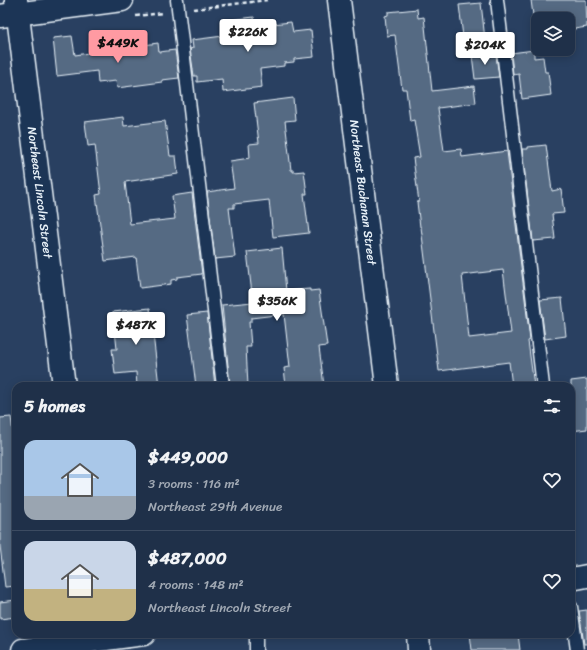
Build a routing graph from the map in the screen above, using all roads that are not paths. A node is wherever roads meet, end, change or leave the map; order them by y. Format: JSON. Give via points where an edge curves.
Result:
{"nodes":[{"id":1,"x":122,"y":0,"type":"edge"},
{"id":2,"x":177,"y":0,"type":"edge"},
{"id":3,"x":339,"y":0,"type":"edge"},
{"id":4,"x":497,"y":0,"type":"edge"},
{"id":5,"x":11,"y":10,"type":"edge"},
{"id":6,"x":63,"y":382,"type":"edge"},
{"id":7,"x":224,"y":382,"type":"edge"},
{"id":8,"x":387,"y":382,"type":"edge"},
{"id":9,"x":543,"y":382,"type":"edge"},
{"id":10,"x":587,"y":576,"type":"edge"},
{"id":11,"x":575,"y":578,"type":"edge"},
{"id":12,"x":116,"y":638,"type":"edge"},
{"id":13,"x":256,"y":638,"type":"edge"},
{"id":14,"x":418,"y":638,"type":"edge"},
{"id":15,"x":575,"y":638,"type":"edge"},
{"id":16,"x":95,"y":641,"type":"edge"},
{"id":17,"x":22,"y":650,"type":"edge"},
{"id":18,"x":256,"y":650,"type":"edge"},
{"id":19,"x":420,"y":650,"type":"edge"},
{"id":20,"x":576,"y":650,"type":"edge"}],
"edges":[{"from":1,"to":5,"type":"street"},
{"from":2,"to":7,"type":"lane"},
{"from":3,"to":8,"type":"street","name":"Northeast Buchanan Street"},
{"from":4,"to":9,"type":"lane"},
{"from":5,"to":6,"type":"street","name":"Northeast Lincoln Street"},
{"from":10,"to":11,"type":"street"},
{"from":12,"to":16,"type":"street"},
{"from":13,"to":18,"type":"lane"},
{"from":14,"to":19,"type":"street"},
{"from":15,"to":20,"type":"lane"},
{"from":16,"to":17,"type":"street"}]}
